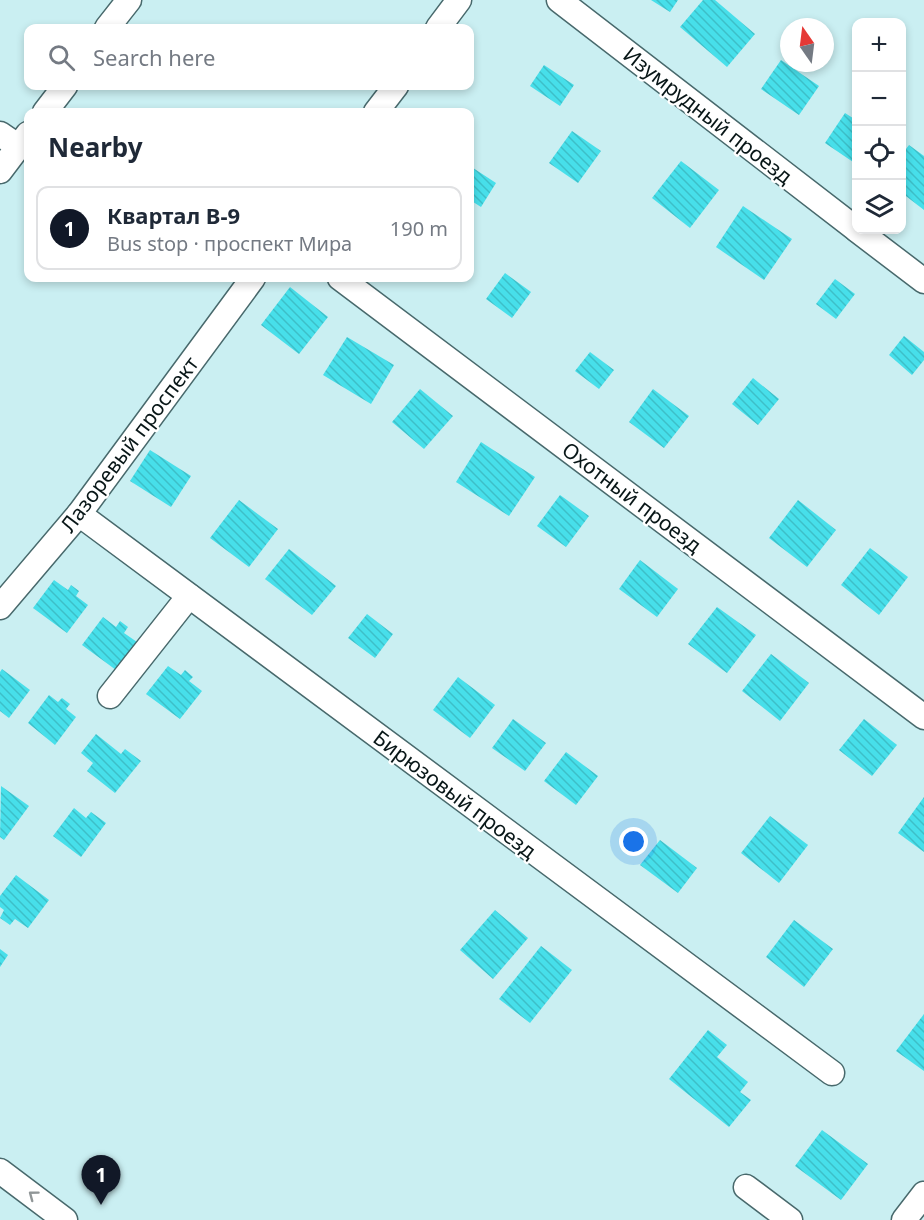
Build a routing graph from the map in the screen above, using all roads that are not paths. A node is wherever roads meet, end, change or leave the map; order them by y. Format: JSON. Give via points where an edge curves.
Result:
{"nodes":[{"id":1,"x":129,"y":0,"type":"edge"},
{"id":2,"x":459,"y":0,"type":"edge"},
{"id":3,"x":559,"y":0,"type":"edge"},
{"id":4,"x":110,"y":24,"type":"edge"},
{"id":5,"x":441,"y":24,"type":"edge"},
{"id":6,"x":62,"y":90,"type":"edge"},
{"id":7,"x":393,"y":90,"type":"edge"},
{"id":8,"x":48,"y":108,"type":"edge"},
{"id":9,"x":379,"y":108,"type":"edge"},
{"id":10,"x":16,"y":138,"type":"edge"},
{"id":11,"x":0,"y":171,"type":"edge"},
{"id":12,"x":852,"y":225,"type":"edge"},
{"id":13,"x":863,"y":234,"type":"edge"},
{"id":14,"x":924,"y":281,"type":"edge"},
{"id":15,"x":250,"y":282,"type":"edge"},
{"id":16,"x":345,"y":282,"type":"edge"},
{"id":17,"x":79,"y":514,"type":"junction"},
{"id":18,"x":189,"y":596,"type":"junction"},
{"id":19,"x":0,"y":607,"type":"edge"},
{"id":20,"x":110,"y":696,"type":"dead end"},
{"id":21,"x":924,"y":717,"type":"edge"},
{"id":22,"x":832,"y":1073,"type":"dead end"},
{"id":23,"x":0,"y":1171,"type":"edge"},
{"id":24,"x":746,"y":1187,"type":"dead end"},
{"id":25,"x":924,"y":1194,"type":"edge"},
{"id":26,"x":65,"y":1220,"type":"edge"},
{"id":27,"x":790,"y":1220,"type":"edge"},
{"id":28,"x":904,"y":1220,"type":"edge"}],
"edges":[{"from":1,"to":4,"type":"street"},
{"from":2,"to":5,"type":"street"},
{"from":3,"to":12,"type":"street","name":"Изумрудный проезд"},
{"from":6,"to":8,"type":"street"},
{"from":7,"to":9,"type":"street"},
{"from":10,"to":11,"type":"street"},
{"from":13,"to":14,"type":"street","name":"Изумрудный проезд"},
{"from":15,"to":17,"type":"street","name":"Лазоревый проспект"},
{"from":16,"to":21,"type":"street","name":"Охотный проезд"},
{"from":17,"to":18,"type":"street","name":"Бирюзовый проезд"},
{"from":17,"to":19,"type":"street","name":"Лазоревый проспект"},
{"from":18,"to":20,"type":"street"},
{"from":18,"to":22,"type":"street","name":"Бирюзовый проезд"},
{"from":26,"to":23,"type":"street","one_way":true},
{"from":24,"to":27,"type":"street"},
{"from":25,"to":28,"type":"street"}]}
